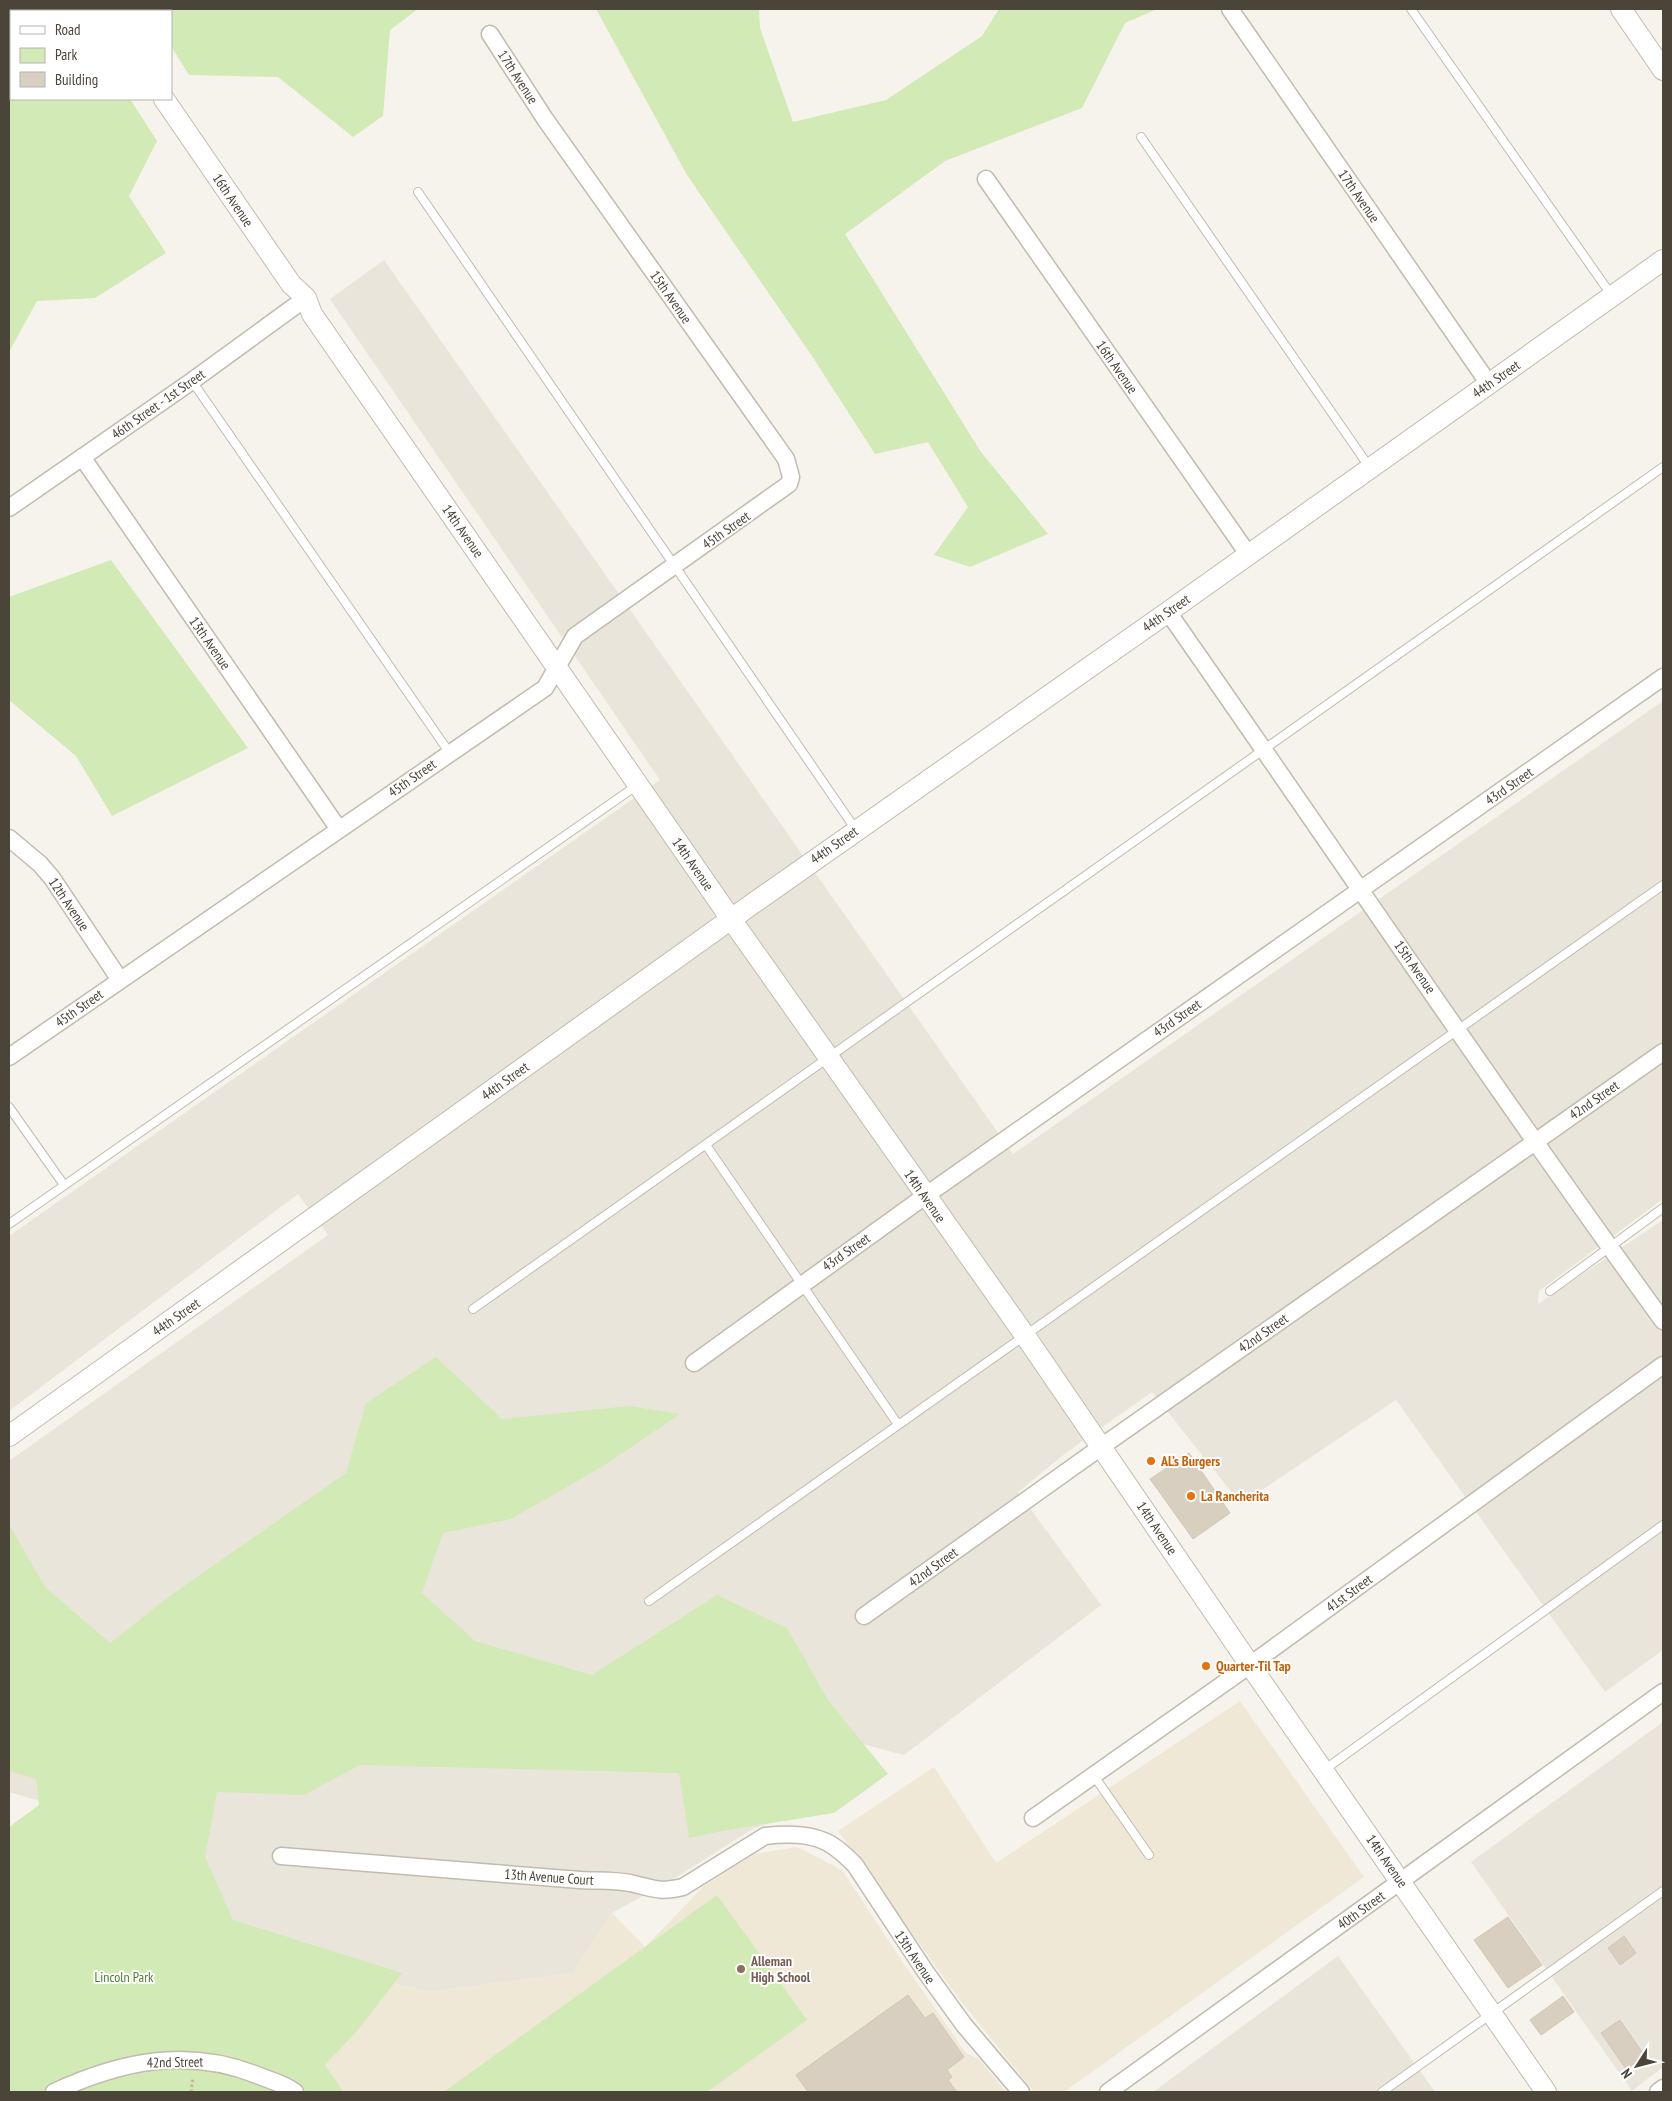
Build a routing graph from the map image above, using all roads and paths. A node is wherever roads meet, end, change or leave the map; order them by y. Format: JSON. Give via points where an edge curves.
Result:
{"nodes":[{"id":1,"x":1230,"y":9,"type":"edge"},
{"id":2,"x":1411,"y":9,"type":"edge"},
{"id":3,"x":1621,"y":9,"type":"edge"},
{"id":4,"x":490,"y":34,"type":"dead end"},
{"id":5,"x":1663,"y":70,"type":"edge"},
{"id":6,"x":165,"y":100,"type":"edge"},
{"id":7,"x":545,"y":119,"type":"joint"},
{"id":8,"x":1141,"y":137,"type":"dead end"},
{"id":9,"x":986,"y":179,"type":"dead end"},
{"id":10,"x":418,"y":192,"type":"dead end"},
{"id":11,"x":1663,"y":260,"type":"edge"},
{"id":12,"x":1612,"y":297,"type":"junction"},
{"id":13,"x":306,"y":298,"type":"junction"},
{"id":14,"x":192,"y":381,"type":"junction"},
{"id":15,"x":1489,"y":384,"type":"junction"},
{"id":16,"x":82,"y":457,"type":"junction"},
{"id":17,"x":1663,"y":467,"type":"edge"},
{"id":18,"x":1370,"y":468,"type":"junction"},
{"id":19,"x":791,"y":477,"type":"joint"},
{"id":20,"x":9,"y":508,"type":"edge"},
{"id":21,"x":1248,"y":554,"type":"junction"},
{"id":22,"x":675,"y":566,"type":"junction"},
{"id":23,"x":1168,"y":612,"type":"junction"},
{"id":24,"x":557,"y":665,"type":"junction"},
{"id":25,"x":1663,"y":677,"type":"edge"},
{"id":26,"x":1263,"y":749,"type":"junction"},
{"id":27,"x":449,"y":752,"type":"junction"},
{"id":28,"x":638,"y":785,"type":"junction"},
{"id":29,"x":338,"y":828,"type":"junction"},
{"id":30,"x":856,"y":830,"type":"junction"},
{"id":31,"x":9,"y":838,"type":"edge"},
{"id":32,"x":1663,"y":885,"type":"edge"},
{"id":33,"x":1361,"y":889,"type":"junction"},
{"id":34,"x":731,"y":918,"type":"junction"},
{"id":35,"x":120,"y":980,"type":"junction"},
{"id":36,"x":1459,"y":1030,"type":"junction"},
{"id":37,"x":1663,"y":1052,"type":"edge"},
{"id":38,"x":9,"y":1057,"type":"edge"},
{"id":39,"x":830,"y":1058,"type":"junction"},
{"id":40,"x":9,"y":1107,"type":"edge"},
{"id":41,"x":1534,"y":1142,"type":"junction"},
{"id":42,"x":706,"y":1145,"type":"junction"},
{"id":43,"x":64,"y":1185,"type":"junction"},
{"id":44,"x":925,"y":1196,"type":"junction"},
{"id":45,"x":1663,"y":1208,"type":"edge"},
{"id":46,"x":9,"y":1224,"type":"edge"},
{"id":47,"x":1610,"y":1247,"type":"junction"},
{"id":48,"x":801,"y":1284,"type":"junction"},
{"id":49,"x":1550,"y":1291,"type":"dead end"},
{"id":50,"x":473,"y":1309,"type":"dead end"},
{"id":51,"x":1663,"y":1321,"type":"edge"},
{"id":52,"x":1024,"y":1334,"type":"junction"},
{"id":53,"x":694,"y":1363,"type":"dead end"},
{"id":54,"x":1663,"y":1365,"type":"edge"},
{"id":55,"x":897,"y":1423,"type":"junction"},
{"id":56,"x":9,"y":1436,"type":"edge"},
{"id":57,"x":1101,"y":1447,"type":"junction"},
{"id":58,"x":1663,"y":1525,"type":"edge"},
{"id":59,"x":649,"y":1601,"type":"dead end"},
{"id":60,"x":864,"y":1616,"type":"dead end"},
{"id":61,"x":1250,"y":1665,"type":"junction"},
{"id":62,"x":1663,"y":1692,"type":"edge"},
{"id":63,"x":1324,"y":1770,"type":"junction"},
{"id":64,"x":1094,"y":1776,"type":"junction"},
{"id":65,"x":1033,"y":1818,"type":"dead end"},
{"id":66,"x":802,"y":1836,"type":"joint"},
{"id":67,"x":1149,"y":1855,"type":"dead end"},
{"id":68,"x":281,"y":1856,"type":"dead end"},
{"id":69,"x":1401,"y":1881,"type":"junction"},
{"id":70,"x":1663,"y":1891,"type":"edge"},
{"id":71,"x":1493,"y":2013,"type":"junction"},
{"id":72,"x":1663,"y":2088,"type":"edge"},
{"id":73,"x":54,"y":2092,"type":"edge"},
{"id":74,"x":295,"y":2092,"type":"edge"},
{"id":75,"x":1021,"y":2092,"type":"edge"},
{"id":76,"x":1108,"y":2092,"type":"edge"},
{"id":77,"x":1382,"y":2092,"type":"edge"},
{"id":78,"x":1546,"y":2092,"type":"edge"},
{"id":79,"x":1658,"y":2092,"type":"edge"}],
"edges":[{"from":1,"to":15,"type":"street","name":"17th Avenue"},
{"from":2,"to":12,"type":"lane"},
{"from":3,"to":5,"type":"street"},
{"from":4,"to":7,"type":"street","name":"17th Avenue"},
{"from":6,"to":13,"type":"street","name":"16th Avenue","via":[[291,284]]},
{"from":7,"to":19,"type":"street","name":"15th Avenue","via":[[786,459]]},
{"from":8,"to":18,"type":"lane"},
{"from":9,"to":21,"type":"street","name":"16th Avenue"},
{"from":10,"to":22,"type":"lane"},
{"from":11,"to":12,"type":"street","name":"44th Street"},
{"from":12,"to":15,"type":"street","name":"44th Street"},
{"from":13,"to":14,"type":"street","name":"46th Street - 1st Street"},
{"from":13,"to":24,"type":"street","name":"14th Avenue","via":[[312,314]]},
{"from":14,"to":16,"type":"street","name":"46th Street - 1st Street"},
{"from":14,"to":27,"type":"lane"},
{"from":15,"to":18,"type":"street","name":"44th Street"},
{"from":16,"to":20,"type":"street","name":"46th Street - 1st Street"},
{"from":16,"to":29,"type":"street","name":"13th Avenue"},
{"from":17,"to":26,"type":"lane"},
{"from":18,"to":21,"type":"street","name":"44th Street"},
{"from":19,"to":22,"type":"street","name":"45th Street","via":[[784,489]]},
{"from":21,"to":23,"type":"street","name":"44th Street"},
{"from":22,"to":24,"type":"street","name":"45th Street","via":[[575,636]]},
{"from":22,"to":30,"type":"lane"},
{"from":23,"to":26,"type":"street","name":"15th Avenue"},
{"from":23,"to":30,"type":"street","name":"44th Street"},
{"from":24,"to":27,"type":"street","name":"45th Street","via":[[545,688]]},
{"from":24,"to":28,"type":"street","name":"14th Avenue"},
{"from":25,"to":33,"type":"street","name":"43rd Street"},
{"from":26,"to":33,"type":"street","name":"15th Avenue"},
{"from":26,"to":39,"type":"lane"},
{"from":27,"to":29,"type":"street","name":"45th Street"},
{"from":28,"to":34,"type":"street","name":"14th Avenue"},
{"from":28,"to":43,"type":"lane"},
{"from":29,"to":35,"type":"street","name":"45th Street"},
{"from":30,"to":34,"type":"street","name":"44th Street"},
{"from":31,"to":35,"type":"street","name":"12th Avenue","via":[[52,878]]},
{"from":32,"to":36,"type":"lane"},
{"from":33,"to":36,"type":"street","name":"15th Avenue"},
{"from":33,"to":44,"type":"street","name":"43rd Street"},
{"from":34,"to":39,"type":"street","name":"14th Avenue"},
{"from":34,"to":56,"type":"street","name":"44th Street"},
{"from":35,"to":38,"type":"street","name":"45th Street"},
{"from":36,"to":41,"type":"street","name":"15th Avenue"},
{"from":36,"to":52,"type":"lane"},
{"from":37,"to":41,"type":"street","name":"42nd Street"},
{"from":39,"to":42,"type":"lane"},
{"from":39,"to":44,"type":"street","name":"14th Avenue"},
{"from":40,"to":43,"type":"lane"},
{"from":41,"to":47,"type":"street","name":"15th Avenue"},
{"from":41,"to":57,"type":"street","name":"42nd Street"},
{"from":42,"to":48,"type":"lane"},
{"from":42,"to":50,"type":"lane"},
{"from":43,"to":46,"type":"lane"},
{"from":44,"to":48,"type":"street","name":"43rd Street"},
{"from":44,"to":52,"type":"street","name":"14th Avenue"},
{"from":45,"to":47,"type":"lane"},
{"from":47,"to":49,"type":"lane"},
{"from":47,"to":51,"type":"street","name":"15th Avenue"},
{"from":48,"to":53,"type":"street","name":"43rd Street"},
{"from":48,"to":55,"type":"lane"},
{"from":52,"to":55,"type":"lane"},
{"from":52,"to":57,"type":"street","name":"14th Avenue"},
{"from":54,"to":61,"type":"street","name":"41st Street"},
{"from":55,"to":59,"type":"lane"},
{"from":57,"to":60,"type":"street","name":"42nd Street"},
{"from":57,"to":61,"type":"street","name":"14th Avenue"},
{"from":58,"to":63,"type":"lane"},
{"from":61,"to":63,"type":"street","name":"14th Avenue"},
{"from":61,"to":64,"type":"street","name":"41st Street"},
{"from":62,"to":69,"type":"street","name":"40th Street"},
{"from":63,"to":69,"type":"street","name":"14th Avenue"},
{"from":64,"to":65,"type":"street","name":"41st Street"},
{"from":64,"to":67,"type":"lane"},
{"from":66,"to":68,"type":"street","name":"13th Avenue Court","via":[[765,1836],[683,1887],[660,1891],[610,1881]]},
{"from":66,"to":75,"type":"street","name":"13th Avenue","via":[[824,1840],[854,1865],[964,2025]]},
{"from":69,"to":71,"type":"street","name":"14th Avenue"},
{"from":69,"to":76,"type":"street","name":"40th Street"},
{"from":70,"to":71,"type":"lane"},
{"from":71,"to":77,"type":"lane"},
{"from":71,"to":78,"type":"street","name":"14th Avenue"},
{"from":72,"to":79,"type":"street"},
{"from":73,"to":74,"type":"street","name":"42nd Street","via":[[78,2081],[146,2061],[175,2059],[235,2066]]}]}
